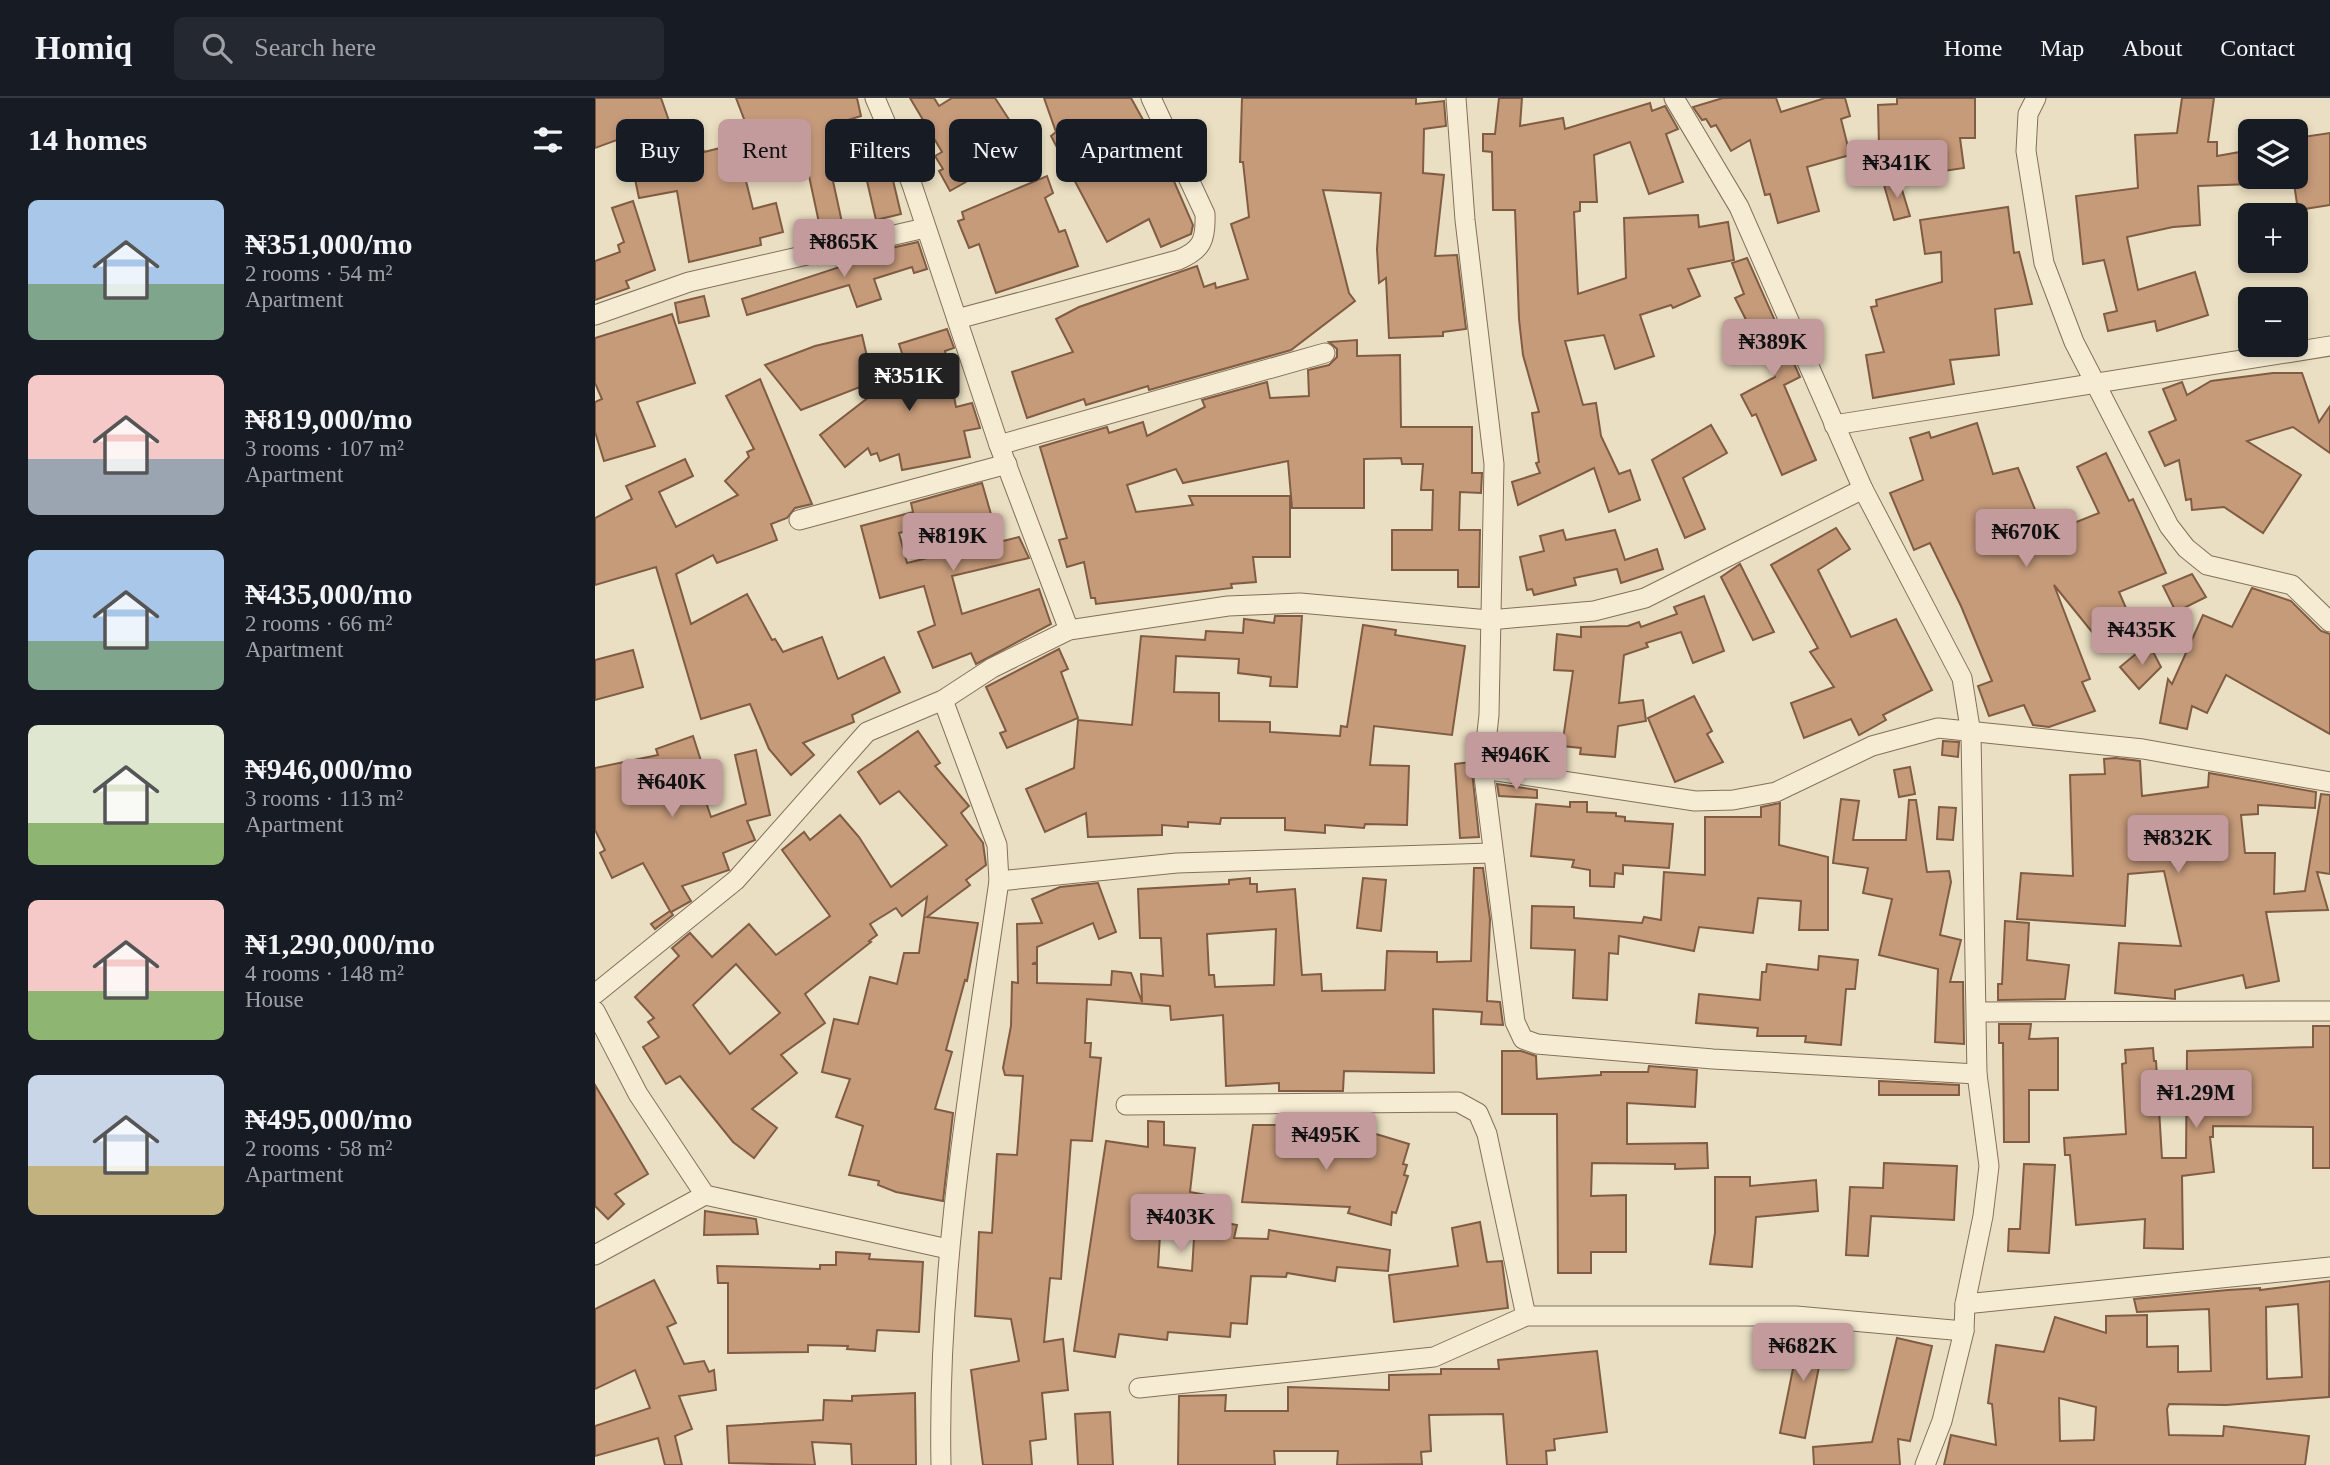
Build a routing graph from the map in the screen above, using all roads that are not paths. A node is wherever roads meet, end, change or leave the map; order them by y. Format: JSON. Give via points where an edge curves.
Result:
{"nodes":[{"id":1,"x":875,"y":98,"type":"edge"},
{"id":2,"x":1150,"y":98,"type":"edge"},
{"id":3,"x":1456,"y":98,"type":"edge"},
{"id":4,"x":1674,"y":98,"type":"edge"},
{"id":5,"x":2036,"y":98,"type":"edge"},
{"id":6,"x":925,"y":228,"type":"junction"},
{"id":7,"x":595,"y":315,"type":"edge"},
{"id":8,"x":957,"y":319,"type":"junction"},
{"id":9,"x":2330,"y":346,"type":"edge"},
{"id":10,"x":1325,"y":353,"type":"dead end"},
{"id":11,"x":2096,"y":383,"type":"junction"},
{"id":12,"x":1834,"y":425,"type":"junction"},
{"id":13,"x":999,"y":445,"type":"junction"},
{"id":14,"x":1007,"y":464,"type":"junction"},
{"id":15,"x":1863,"y":489,"type":"junction"},
{"id":16,"x":799,"y":520,"type":"dead end"},
{"id":17,"x":1489,"y":620,"type":"junction"},
{"id":18,"x":2330,"y":622,"type":"edge"},
{"id":19,"x":1069,"y":630,"type":"junction"},
{"id":20,"x":943,"y":699,"type":"junction"},
{"id":21,"x":1971,"y":734,"type":"junction"},
{"id":22,"x":1483,"y":768,"type":"junction"},
{"id":23,"x":2330,"y":782,"type":"edge"},
{"id":24,"x":1491,"y":853,"type":"junction"},
{"id":25,"x":999,"y":881,"type":"junction"},
{"id":26,"x":595,"y":994,"type":"edge"},
{"id":27,"x":595,"y":1011,"type":"edge"},
{"id":28,"x":2330,"y":1011,"type":"edge"},
{"id":29,"x":1977,"y":1012,"type":"junction"},
{"id":30,"x":1977,"y":1074,"type":"junction"},
{"id":31,"x":1126,"y":1105,"type":"dead end"},
{"id":32,"x":705,"y":1195,"type":"junction"},
{"id":33,"x":948,"y":1249,"type":"junction"},
{"id":34,"x":595,"y":1255,"type":"edge"},
{"id":35,"x":2330,"y":1267,"type":"edge"},
{"id":36,"x":1965,"y":1304,"type":"junction"},
{"id":37,"x":1526,"y":1316,"type":"junction"},
{"id":38,"x":1964,"y":1331,"type":"junction"},
{"id":39,"x":1139,"y":1388,"type":"dead end"},
{"id":40,"x":941,"y":1465,"type":"edge"},
{"id":41,"x":1925,"y":1465,"type":"edge"}],
"edges":[{"from":1,"to":6,"type":"street","via":[[911,181]]},
{"from":2,"to":8,"type":"street","via":[[1205,214],[1206,235],[1198,252]]},
{"from":3,"to":17,"type":"street","via":[[1465,220],[1494,464]]},
{"from":4,"to":12,"type":"street","via":[[1739,207]]},
{"from":5,"to":11,"type":"street","via":[[2028,114],[2026,151],[2045,263],[2074,342]]},
{"from":6,"to":7,"type":"street","via":[[689,282]]},
{"from":6,"to":8,"type":"street"},
{"from":8,"to":13,"type":"street"},
{"from":9,"to":11,"type":"street"},
{"from":10,"to":13,"type":"street"},
{"from":11,"to":12,"type":"street"},
{"from":11,"to":18,"type":"street","via":[[2169,526],[2186,548],[2207,565],[2292,585]]},
{"from":12,"to":15,"type":"street"},
{"from":13,"to":14,"type":"street"},
{"from":14,"to":16,"type":"street"},
{"from":14,"to":19,"type":"street"},
{"from":15,"to":17,"type":"street","via":[[1645,598],[1594,611]]},
{"from":15,"to":21,"type":"street","via":[[1962,678]]},
{"from":17,"to":19,"type":"street","via":[[1300,603],[1228,606]]},
{"from":17,"to":22,"type":"street","via":[[1489,715]]},
{"from":19,"to":20,"type":"street","via":[[992,668]]},
{"from":20,"to":25,"type":"street","via":[[997,845]]},
{"from":20,"to":26,"type":"street","via":[[867,732],[736,880]]},
{"from":21,"to":22,"type":"street","via":[[1938,728],[1872,746],[1776,792],[1733,800],[1695,801]]},
{"from":21,"to":23,"type":"street","via":[[2143,749]]},
{"from":21,"to":29,"type":"street"},
{"from":22,"to":24,"type":"street"},
{"from":24,"to":25,"type":"street","via":[[1177,863]]},
{"from":24,"to":30,"type":"street","via":[[1503,911],[1515,1022],[1523,1039],[1537,1044],[1713,1059]]},
{"from":25,"to":33,"type":"street"},
{"from":27,"to":32,"type":"street","via":[[638,1094]]},
{"from":28,"to":29,"type":"street"},
{"from":29,"to":30,"type":"street"},
{"from":30,"to":36,"type":"street","via":[[1989,1166]]},
{"from":31,"to":37,"type":"street","via":[[1458,1102],[1478,1112],[1487,1133]]},
{"from":32,"to":33,"type":"street"},
{"from":32,"to":34,"type":"street"},
{"from":33,"to":40,"type":"street","via":[[939,1377]]},
{"from":35,"to":36,"type":"street"},
{"from":36,"to":38,"type":"street"},
{"from":37,"to":38,"type":"street","via":[[1796,1316]]},
{"from":37,"to":39,"type":"street","via":[[1434,1357]]},
{"from":38,"to":41,"type":"street","via":[[1942,1421]]}]}
